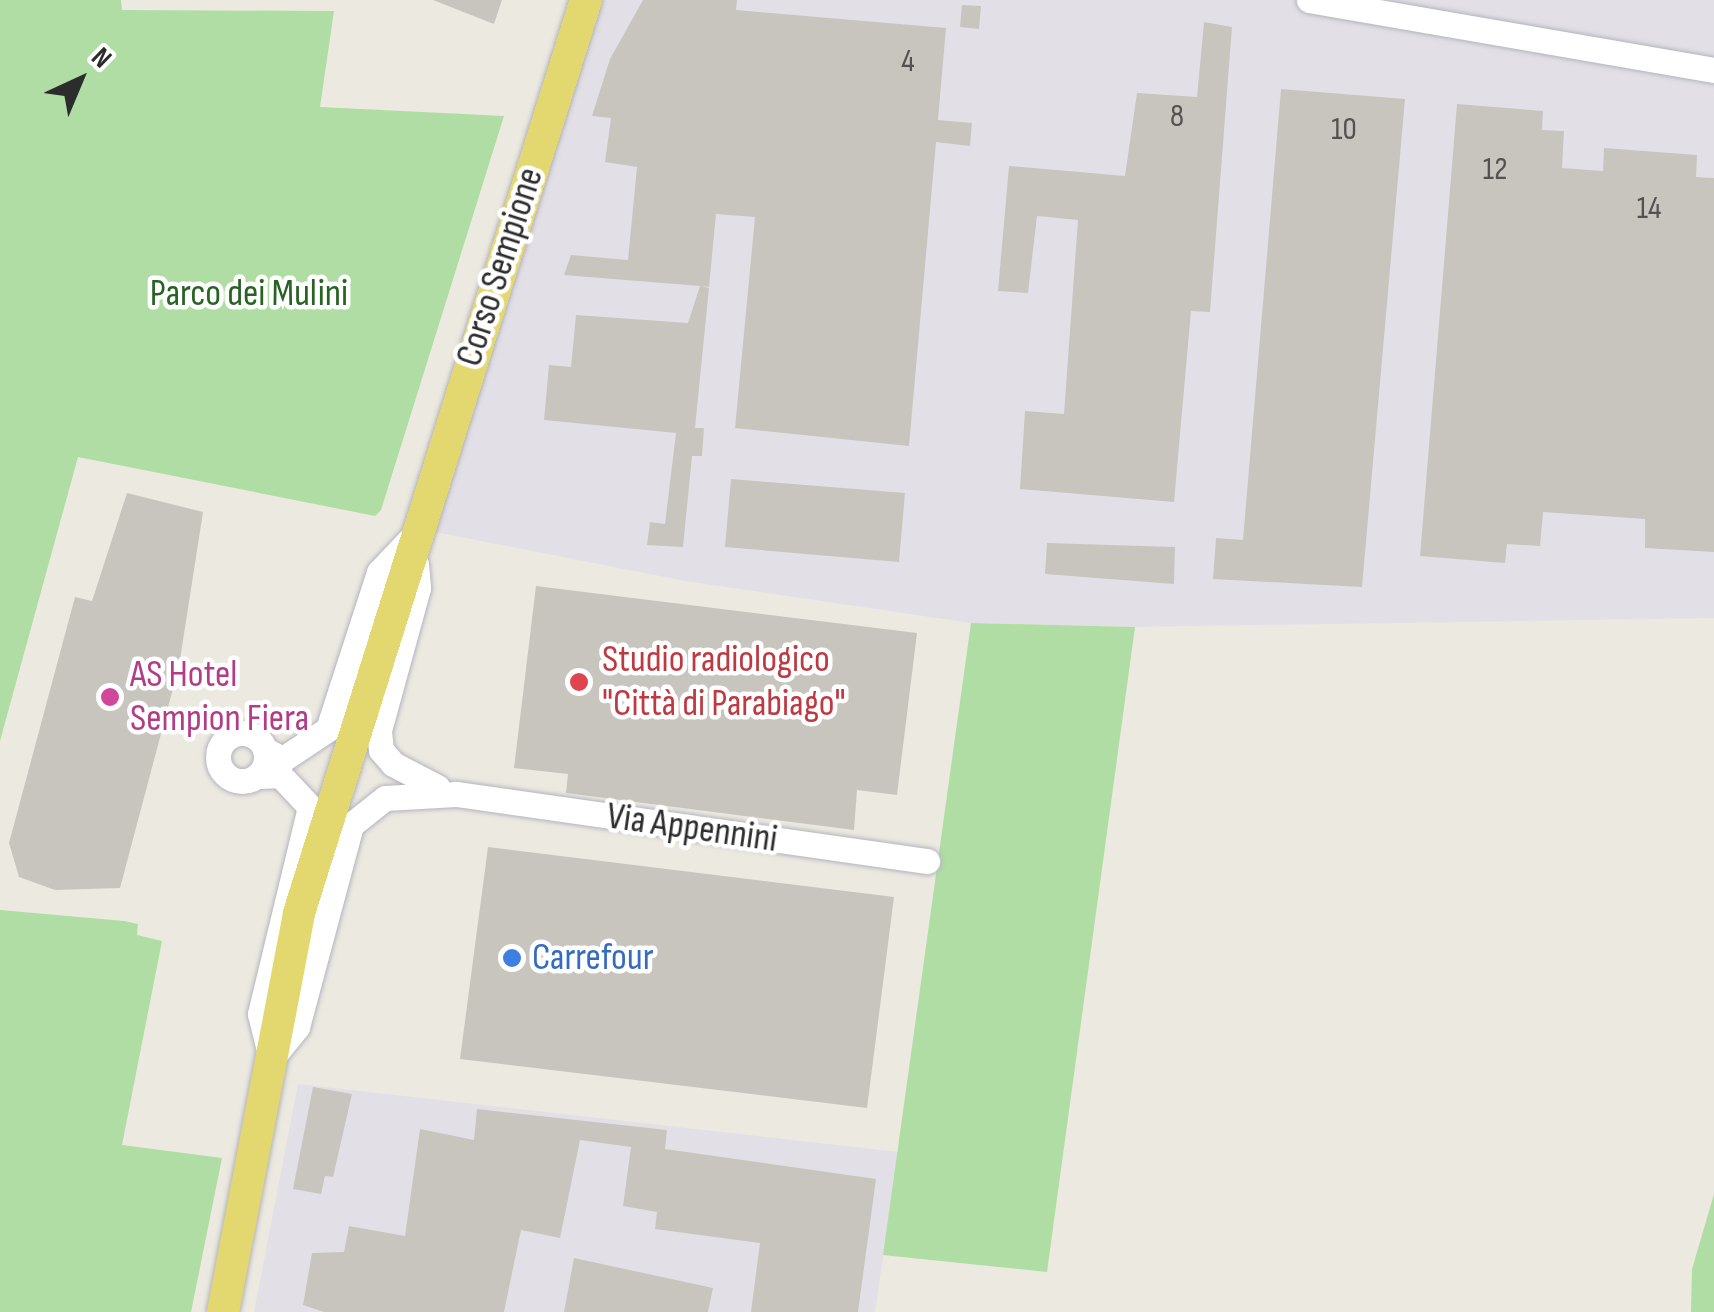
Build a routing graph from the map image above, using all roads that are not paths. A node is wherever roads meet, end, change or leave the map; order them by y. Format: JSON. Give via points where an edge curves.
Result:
{"nodes":[{"id":1,"x":586,"y":0,"type":"edge"},
{"id":2,"x":1309,"y":0,"type":"edge"},
{"id":3,"x":1456,"y":13,"type":"edge"},
{"id":4,"x":1714,"y":70,"type":"edge"},
{"id":5,"x":414,"y":534,"type":"junction"},
{"id":6,"x":265,"y":750,"type":"junction"},
{"id":7,"x":257,"y":776,"type":"junction"},
{"id":8,"x":456,"y":794,"type":"junction"},
{"id":9,"x":927,"y":861,"type":"dead end"},
{"id":10,"x":271,"y":1059,"type":"junction"},
{"id":11,"x":223,"y":1312,"type":"edge"}],
"edges":[{"from":1,"to":5,"type":"main road","name":"Corso Sempione"},
{"from":2,"to":3,"type":"street"},
{"from":3,"to":4,"type":"street"},
{"from":5,"to":6,"type":"street","name":"Corso Sempione","via":[[379,572],[328,729],[283,759]]},
{"from":5,"to":8,"type":"street","name":"Via Appennini","via":[[418,588],[379,731],[381,750],[415,779]]},
{"from":5,"to":10,"type":"main road","name":"Corso Sempione","via":[[304,894]]},
{"from":6,"to":7,"type":"street"},
{"from":6,"to":7,"type":"street","name":"Corso Sempione","via":[[245,733],[220,747],[227,776]]},
{"from":7,"to":10,"type":"street","name":"Corso Sempione","via":[[280,775],[310,807],[260,1014]]},
{"from":8,"to":9,"type":"street","name":"Via Appennini"},
{"from":8,"to":10,"type":"street","name":"Via Appennini","via":[[386,798],[351,825],[297,1027]]},
{"from":10,"to":11,"type":"main road","name":"Corso Sempione"}]}
